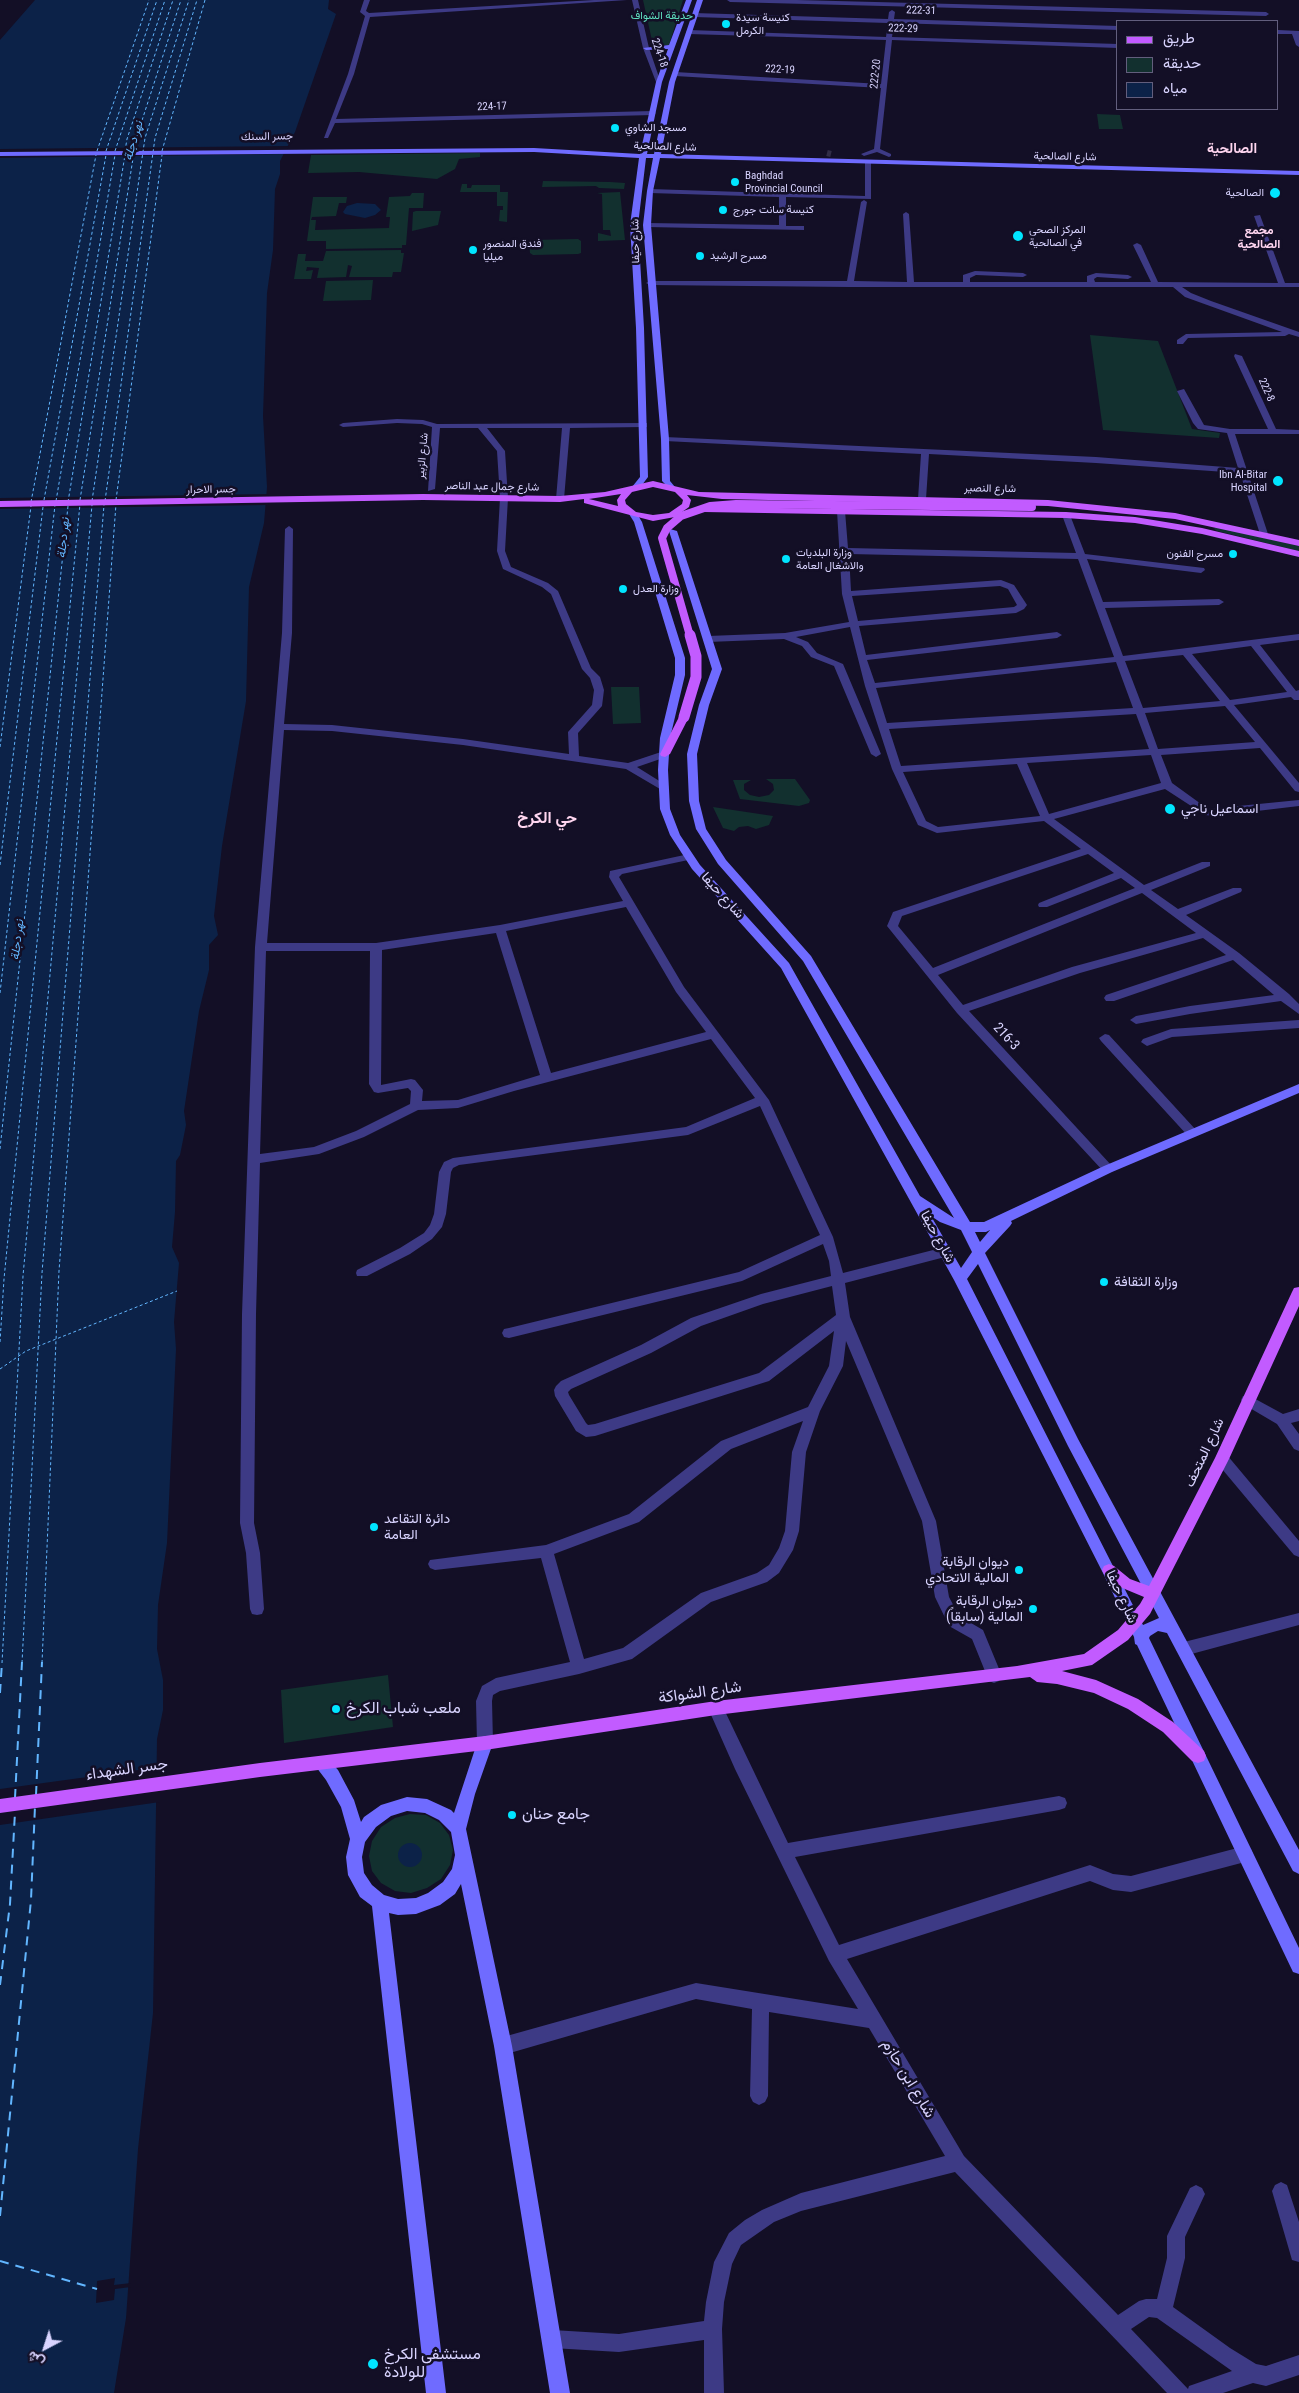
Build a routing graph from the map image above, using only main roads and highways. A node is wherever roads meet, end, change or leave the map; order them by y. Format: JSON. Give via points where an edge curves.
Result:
{"nodes":[{"id":1,"x":689,"y":0,"type":"edge"},
{"id":2,"x":700,"y":0,"type":"edge"},
{"id":3,"x":672,"y":47,"type":"junction"},
{"id":4,"x":646,"y":48,"type":"road end"},
{"id":5,"x":534,"y":148,"type":"joint"},
{"id":6,"x":0,"y":153,"type":"edge"},
{"id":7,"x":644,"y":153,"type":"junction"},
{"id":8,"x":658,"y":153,"type":"junction"},
{"id":9,"x":829,"y":157,"type":"junction"},
{"id":10,"x":1084,"y":159,"type":"dead end"},
{"id":11,"x":1114,"y":160,"type":"dead end"},
{"id":12,"x":1115,"y":168,"type":"junction"},
{"id":13,"x":1299,"y":173,"type":"edge"},
{"id":14,"x":632,"y":488,"type":"junction"},
{"id":15,"x":675,"y":489,"type":"junction"},
{"id":16,"x":423,"y":497,"type":"joint"},
{"id":17,"x":560,"y":499,"type":"junction"},
{"id":18,"x":0,"y":504,"type":"edge"},
{"id":19,"x":1103,"y":509,"type":"junction"},
{"id":20,"x":707,"y":510,"type":"dead end"},
{"id":21,"x":630,"y":512,"type":"junction"},
{"id":22,"x":673,"y":531,"type":"dead end"},
{"id":23,"x":1299,"y":543,"type":"edge"},
{"id":24,"x":1299,"y":554,"type":"edge"},
{"id":25,"x":681,"y":556,"type":"junction"},
{"id":26,"x":650,"y":560,"type":"junction"},
{"id":27,"x":666,"y":754,"type":"junction"},
{"id":28,"x":1299,"y":1088,"type":"edge"},
{"id":29,"x":914,"y":1196,"type":"junction"},
{"id":30,"x":1018,"y":1214,"type":"junction"},
{"id":31,"x":966,"y":1227,"type":"junction"},
{"id":32,"x":979,"y":1253,"type":"junction"},
{"id":33,"x":960,"y":1279,"type":"junction"},
{"id":34,"x":1299,"y":1292,"type":"edge"},
{"id":35,"x":1109,"y":1570,"type":"junction"},
{"id":36,"x":1154,"y":1594,"type":"junction"},
{"id":37,"x":1133,"y":1624,"type":"junction"},
{"id":38,"x":1173,"y":1629,"type":"junction"},
{"id":39,"x":1140,"y":1640,"type":"junction"},
{"id":40,"x":1017,"y":1673,"type":"junction"},
{"id":41,"x":485,"y":1743,"type":"junction"},
{"id":42,"x":1198,"y":1756,"type":"junction"},
{"id":43,"x":321,"y":1763,"type":"junction"},
{"id":44,"x":260,"y":1770,"type":"joint"},
{"id":45,"x":0,"y":1806,"type":"edge"},
{"id":46,"x":458,"y":1829,"type":"junction"},
{"id":47,"x":358,"y":1839,"type":"junction"},
{"id":48,"x":463,"y":1855,"type":"junction"},
{"id":49,"x":1299,"y":1866,"type":"edge"},
{"id":50,"x":380,"y":1902,"type":"junction"},
{"id":51,"x":1299,"y":1966,"type":"edge"},
{"id":52,"x":436,"y":2393,"type":"edge"},
{"id":53,"x":560,"y":2393,"type":"edge"}],
"edges":[{"from":1,"to":3,"type":"main road","name":"شارع حيفا"},
{"from":2,"to":8,"type":"main road","name":"شارع حيفا","via":[[674,74]]},
{"from":3,"to":4,"type":"main road"},
{"from":3,"to":7,"type":"main road","name":"شارع حيفا","via":[[659,82]]},
{"from":5,"to":6,"type":"main road","name":"جسر السنك"},
{"from":5,"to":7,"type":"main road","name":"شارع الصالحية"},
{"from":7,"to":8,"type":"main road","name":"شارع الصالحية"},
{"from":7,"to":14,"type":"main road","name":"شارع حيفا","via":[[634,225],[644,477]]},
{"from":8,"to":9,"type":"main road","name":"شارع الصالحية"},
{"from":8,"to":15,"type":"main road","name":"شارع حيفا","via":[[647,225],[666,481]]},
{"from":9,"to":10,"type":"main road","name":"شارع الصالحية","via":[[864,154]]},
{"from":9,"to":12,"type":"main road","name":"شارع الصالحية","via":[[868,162]]},
{"from":11,"to":12,"type":"main road"},
{"from":12,"to":13,"type":"main road","name":"شارع الصالحية"},
{"from":14,"to":15,"type":"main road","name":"شارع جمال عبد الناصر","via":[[653,484]]},
{"from":14,"to":17,"type":"main road","name":"شارع جمال عبد الناصر","via":[[598,496]]},
{"from":14,"to":21,"type":"main road","via":[[621,500]]},
{"from":15,"to":19,"type":"main road","name":"شارع النصیر","via":[[706,495],[1027,501]]},
{"from":15,"to":21,"type":"main road","name":"شارع جمال عبد الناصر","via":[[684,495],[688,506],[672,515],[652,518]]},
{"from":16,"to":17,"type":"main road","name":"شارع جمال عبد الناصر"},
{"from":16,"to":18,"type":"main road","name":"جسر الاحرار"},
{"from":17,"to":21,"type":"main road","name":"شارع جمال عبد الناصر","via":[[603,503]]},
{"from":19,"to":23,"type":"main road","name":"شارع النصیر","via":[[1175,516]]},
{"from":19,"to":27,"type":"main road","bridge":true,"via":[[736,504],[710,506],[681,516],[667,528],[662,538],[696,656],[696,677],[684,717]]},
{"from":20,"to":24,"type":"main road","name":"شارع النصیر","via":[[841,516],[1066,515],[1135,520],[1185,527]]},
{"from":21,"to":26,"type":"main road","name":"شارع حيفا","via":[[638,522]]},
{"from":22,"to":25,"type":"main road","name":"شارع حيفا"},
{"from":25,"to":26,"type":"main road","via":[[665,552]]},
{"from":25,"to":31,"type":"main road","name":"شارع حيفا","via":[[718,669],[704,705],[692,754],[694,801],[701,829],[722,862],[807,959]]},
{"from":26,"to":27,"type":"main road","name":"شارع حيفا","via":[[680,658],[680,675],[665,738]]},
{"from":27,"to":29,"type":"main road","name":"شارع حيفا","via":[[663,770],[665,809],[675,835],[696,867],[786,966]]},
{"from":28,"to":30,"type":"main road","via":[[1108,1169]]},
{"from":29,"to":31,"type":"main road","via":[[944,1219]]},
{"from":29,"to":33,"type":"main road","name":"شارع حيفا"},
{"from":30,"to":31,"type":"main road","via":[[986,1227]]},
{"from":30,"to":32,"type":"main road","via":[[996,1231]]},
{"from":31,"to":32,"type":"main road","name":"شارع حيفا"},
{"from":32,"to":33,"type":"main road"},
{"from":32,"to":36,"type":"main road","name":"شارع حيفا","via":[[1073,1442]]},
{"from":33,"to":35,"type":"main road","name":"شارع حيفا"},
{"from":34,"to":36,"type":"main road","name":"شارع المتحف","via":[[1222,1459]]},
{"from":35,"to":36,"type":"main road","via":[[1125,1583]]},
{"from":35,"to":37,"type":"main road","name":"شارع حيفا"},
{"from":36,"to":37,"type":"main road","name":"شارع المتحف"},
{"from":36,"to":38,"type":"main road","name":"شارع حيفا"},
{"from":37,"to":39,"type":"main road","name":"شارع حيفا"},
{"from":37,"to":40,"type":"main road","name":"شارع الشواكة","via":[[1112,1645],[1087,1660]]},
{"from":38,"to":39,"type":"main road","via":[[1163,1624],[1155,1625],[1145,1631]]},
{"from":38,"to":49,"type":"main road","name":"شارع حيفا"},
{"from":39,"to":42,"type":"main road","name":"شارع حيفا"},
{"from":40,"to":41,"type":"main road","name":"شارع الشواكة","via":[[716,1708]]},
{"from":40,"to":42,"type":"main road","via":[[1065,1679],[1134,1704],[1168,1727]]},
{"from":41,"to":43,"type":"main road","name":"شارع الشواكة"},
{"from":41,"to":46,"type":"main road"},
{"from":42,"to":51,"type":"main road","name":"شارع حيفا"},
{"from":43,"to":44,"type":"main road","name":"شارع الشواكة"},
{"from":43,"to":47,"type":"main road","via":[[348,1805]]},
{"from":44,"to":45,"type":"main road","name":"جسر الشهداء"},
{"from":46,"to":47,"type":"main road","via":[[445,1815],[428,1806],[407,1804],[387,1810],[370,1822]]},
{"from":46,"to":48,"type":"main road"},
{"from":47,"to":50,"type":"main road","via":[[354,1857],[356,1875],[366,1891]]},
{"from":48,"to":50,"type":"main road","via":[[459,1872],[449,1888],[434,1899],[416,1906],[398,1907]]},
{"from":48,"to":53,"type":"main road","via":[[503,2046]]},
{"from":50,"to":52,"type":"main road"}]}
